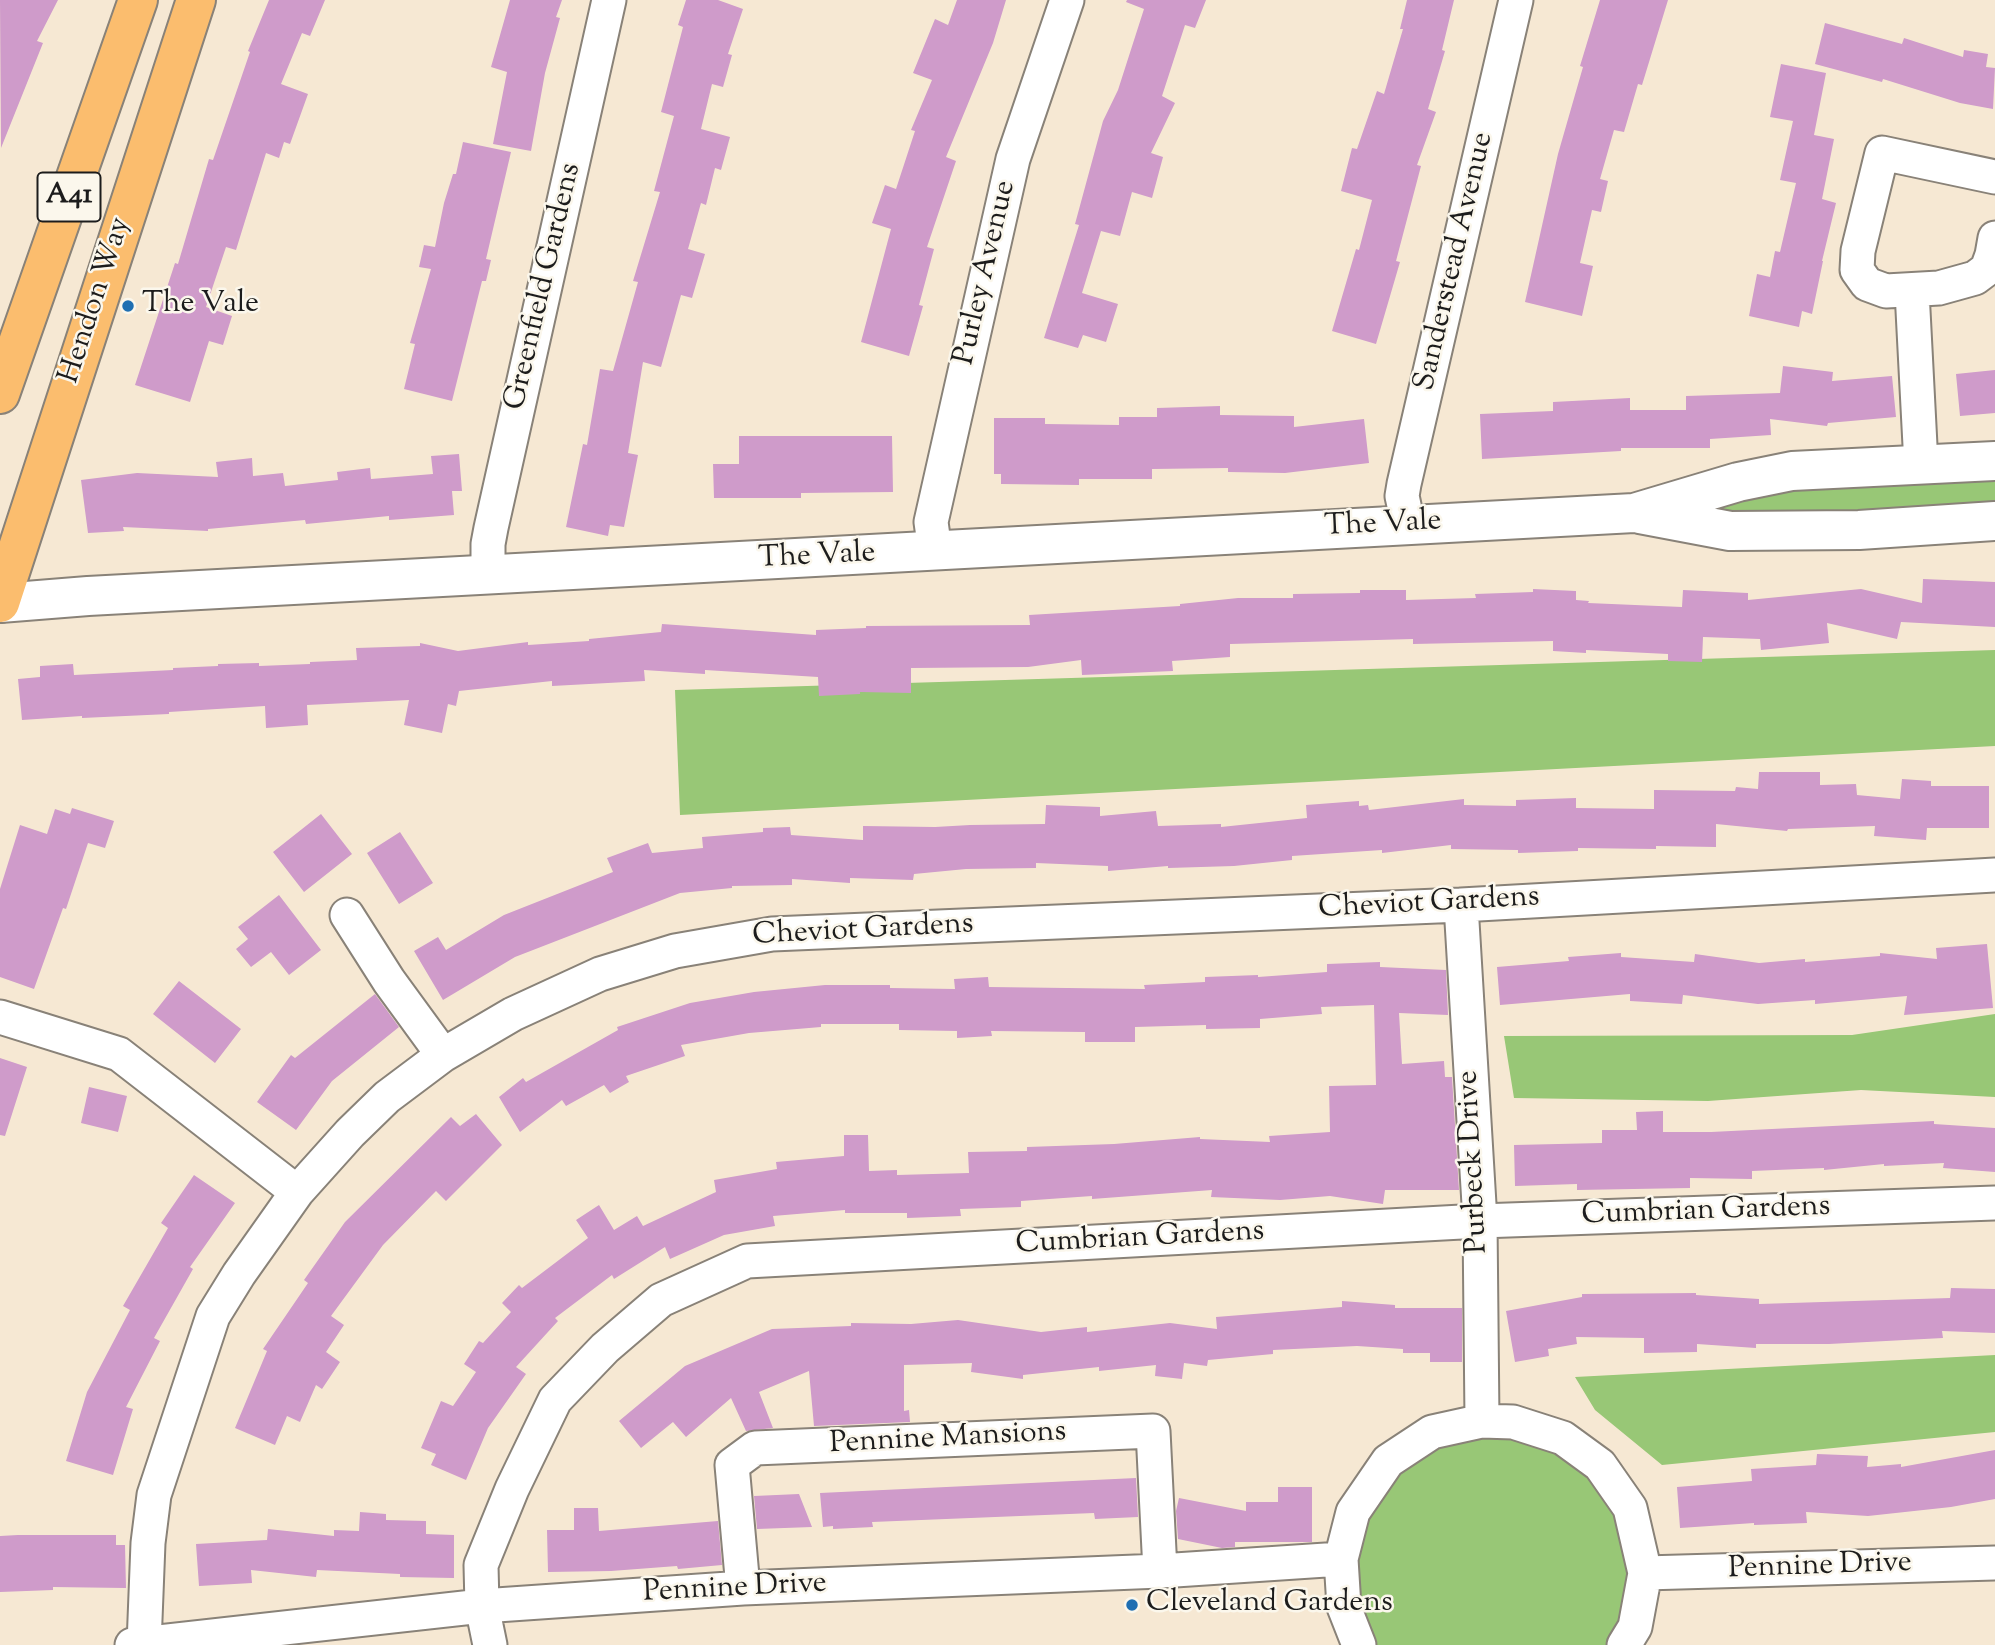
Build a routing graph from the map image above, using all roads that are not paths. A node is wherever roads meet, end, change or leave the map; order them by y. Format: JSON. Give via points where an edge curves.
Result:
{"nodes":[{"id":1,"x":138,"y":0,"type":"edge"},
{"id":2,"x":196,"y":0,"type":"edge"},
{"id":3,"x":609,"y":0,"type":"edge"},
{"id":4,"x":1067,"y":0,"type":"edge"},
{"id":5,"x":1516,"y":0,"type":"edge"},
{"id":6,"x":1995,"y":177,"type":"edge"},
{"id":7,"x":1995,"y":238,"type":"edge"},
{"id":8,"x":1912,"y":291,"type":"junction"},
{"id":9,"x":0,"y":394,"type":"edge"},
{"id":10,"x":1995,"y":461,"type":"edge"},
{"id":11,"x":1921,"y":465,"type":"junction"},
{"id":12,"x":1634,"y":513,"type":"junction"},
{"id":13,"x":1995,"y":521,"type":"edge"},
{"id":14,"x":1408,"y":524,"type":"junction"},
{"id":15,"x":935,"y":551,"type":"junction"},
{"id":16,"x":488,"y":575,"type":"junction"},
{"id":17,"x":0,"y":603,"type":"edge"},
{"id":18,"x":1995,"y":875,"type":"edge"},
{"id":19,"x":1461,"y":905,"type":"junction"},
{"id":20,"x":347,"y":915,"type":"dead end"},
{"id":21,"x":0,"y":1017,"type":"edge"},
{"id":22,"x":443,"y":1055,"type":"junction"},
{"id":23,"x":297,"y":1192,"type":"junction"},
{"id":24,"x":1995,"y":1203,"type":"edge"},
{"id":25,"x":1480,"y":1221,"type":"junction"},
{"id":26,"x":1482,"y":1421,"type":"junction"},
{"id":27,"x":1341,"y":1559,"type":"junction"},
{"id":28,"x":1995,"y":1563,"type":"edge"},
{"id":29,"x":1160,"y":1571,"type":"junction"},
{"id":30,"x":1645,"y":1573,"type":"junction"},
{"id":31,"x":743,"y":1588,"type":"junction"},
{"id":32,"x":482,"y":1606,"type":"junction"},
{"id":33,"x":132,"y":1645,"type":"edge"},
{"id":34,"x":144,"y":1645,"type":"edge"},
{"id":35,"x":490,"y":1645,"type":"edge"},
{"id":36,"x":1359,"y":1645,"type":"edge"},
{"id":37,"x":1624,"y":1645,"type":"edge"}],
"edges":[{"from":1,"to":9,"type":"highway","name":"Hendon Way","number":"A41"},
{"from":2,"to":17,"type":"highway","name":"Hendon Way","number":"A41"},
{"from":3,"to":16,"type":"street","name":"Greenfield Gardens","via":[[491,528]]},
{"from":4,"to":15,"type":"street","name":"Purley Avenue","via":[[1013,159],[931,522]]},
{"from":5,"to":14,"type":"street","name":"Sanderstead Avenue","via":[[1404,484]]},
{"from":6,"to":8,"type":"street","via":[[1882,153],[1857,270],[1867,284],[1886,291]]},
{"from":7,"to":8,"type":"street","via":[[1987,269],[1975,278]]},
{"from":8,"to":11,"type":"street"},
{"from":10,"to":11,"type":"street","name":"The Vale"},
{"from":11,"to":12,"type":"street","name":"The Vale","via":[[1792,471]]},
{"from":12,"to":13,"type":"street","name":"The Vale","via":[[1730,531],[1858,530]]},
{"from":12,"to":14,"type":"street","name":"The Vale"},
{"from":14,"to":15,"type":"street","name":"The Vale"},
{"from":15,"to":16,"type":"street","name":"The Vale"},
{"from":16,"to":17,"type":"street","name":"The Vale"},
{"from":18,"to":19,"type":"street","name":"Cheviot Gardens"},
{"from":19,"to":22,"type":"street","name":"Cheviot Gardens","via":[[772,934],[675,951],[600,974],[513,1014]]},
{"from":19,"to":25,"type":"street","name":"Purbeck Drive"},
{"from":20,"to":22,"type":"street"},
{"from":21,"to":23,"type":"street","via":[[119,1054]]},
{"from":22,"to":23,"type":"street","name":"Cheviot Gardens","via":[[387,1097]]},
{"from":23,"to":34,"type":"street","name":"Cheviot Gardens","via":[[213,1316],[155,1495]]},
{"from":24,"to":25,"type":"street","name":"Cumbrian Gardens"},
{"from":25,"to":26,"type":"street","name":"Purbeck Drive"},
{"from":25,"to":32,"type":"street","name":"Cumbrian Gardens","via":[[747,1261],[661,1300],[605,1348],[555,1401],[481,1565]]},
{"from":26,"to":27,"type":"street","via":[[1433,1432],[1388,1461],[1353,1512]]},
{"from":26,"to":30,"type":"street","via":[[1513,1422],[1563,1438],[1600,1465],[1630,1508]]},
{"from":27,"to":29,"type":"street","name":"Pennine Drive"},
{"from":27,"to":36,"type":"street","via":[[1344,1606]]},
{"from":28,"to":30,"type":"street","name":"Pennine Drive"},
{"from":29,"to":31,"type":"street","name":"Pennine Drive"},
{"from":29,"to":31,"type":"street","name":"Pennine Mansions","via":[[1153,1431],[1139,1431],[755,1448],[732,1465]]},
{"from":30,"to":37,"type":"street","via":[[1635,1627]]},
{"from":31,"to":32,"type":"street","name":"Pennine Drive"},
{"from":32,"to":34,"type":"street","name":"Pennine Drive"},
{"from":32,"to":35,"type":"street"},
{"from":33,"to":34,"type":"street","name":"Pennine Drive"}]}
